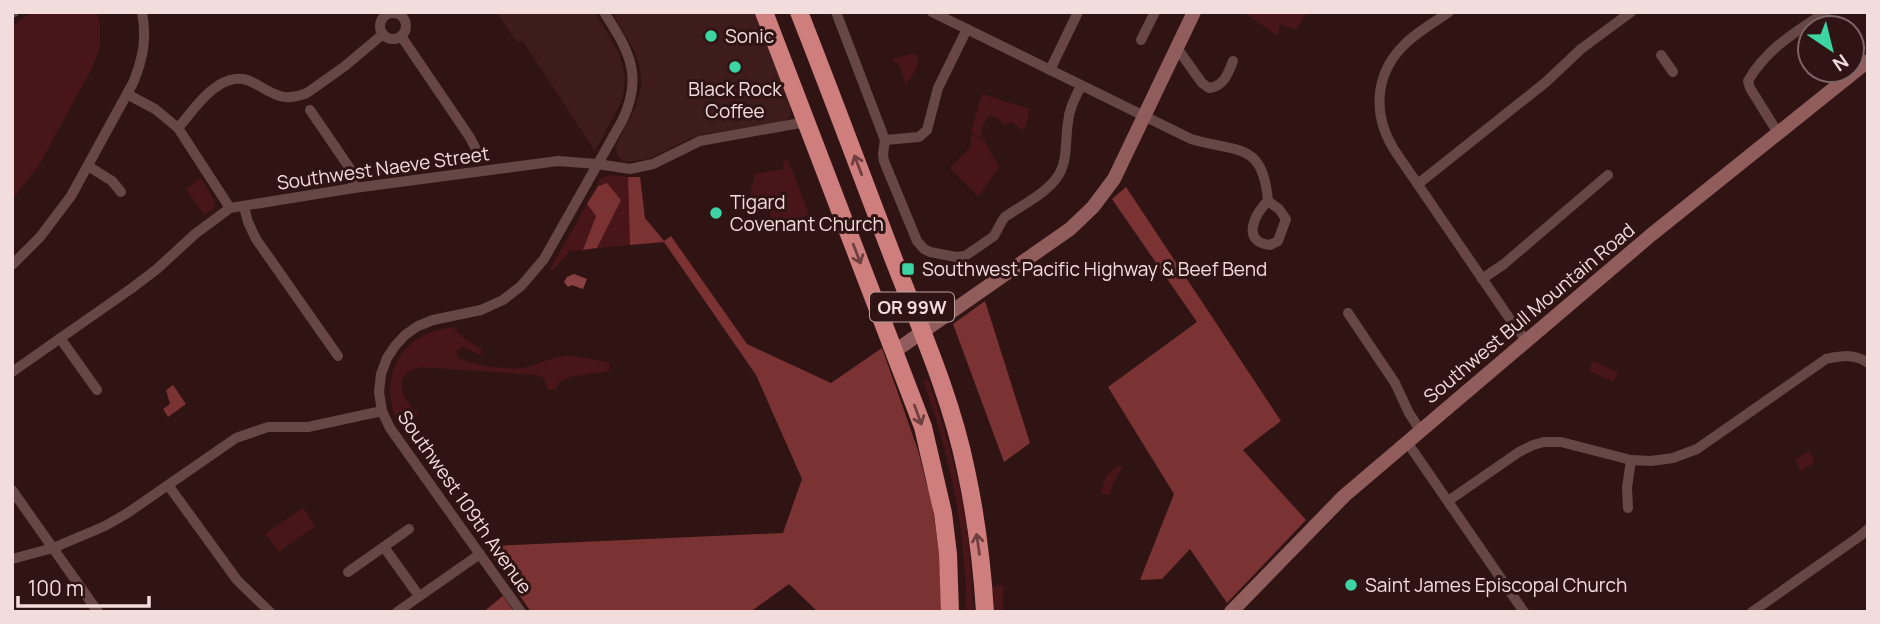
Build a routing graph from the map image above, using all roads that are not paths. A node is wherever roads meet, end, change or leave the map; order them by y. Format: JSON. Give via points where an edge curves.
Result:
{"nodes":[{"id":1,"x":142,"y":12,"type":"edge"},
{"id":2,"x":604,"y":12,"type":"edge"},
{"id":3,"x":764,"y":12,"type":"edge"},
{"id":4,"x":799,"y":12,"type":"edge"},
{"id":5,"x":836,"y":12,"type":"edge"},
{"id":6,"x":933,"y":12,"type":"edge"},
{"id":7,"x":1078,"y":12,"type":"edge"},
{"id":8,"x":1155,"y":12,"type":"edge"},
{"id":9,"x":1194,"y":12,"type":"edge"},
{"id":10,"x":1449,"y":12,"type":"edge"},
{"id":11,"x":1631,"y":12,"type":"edge"},
{"id":12,"x":1826,"y":12,"type":"edge"},
{"id":13,"x":384,"y":14,"type":"edge"},
{"id":14,"x":967,"y":29,"type":"junction"},
{"id":15,"x":383,"y":34,"type":"junction"},
{"id":16,"x":401,"y":36,"type":"junction"},
{"id":17,"x":1141,"y":40,"type":"dead end"},
{"id":18,"x":1177,"y":48,"type":"junction"},
{"id":19,"x":1661,"y":55,"type":"dead end"},
{"id":20,"x":1233,"y":61,"type":"dead end"},
{"id":21,"x":1868,"y":61,"type":"edge"},
{"id":22,"x":1050,"y":70,"type":"junction"},
{"id":23,"x":1672,"y":72,"type":"dead end"},
{"id":24,"x":1081,"y":86,"type":"junction"},
{"id":25,"x":127,"y":94,"type":"junction"},
{"id":26,"x":310,"y":110,"type":"dead end"},
{"id":27,"x":1144,"y":116,"type":"junction"},
{"id":28,"x":806,"y":122,"type":"junction"},
{"id":29,"x":178,"y":128,"type":"junction"},
{"id":30,"x":1778,"y":132,"type":"junction"},
{"id":31,"x":885,"y":140,"type":"junction"},
{"id":32,"x":477,"y":151,"type":"dead end"},
{"id":33,"x":597,"y":164,"type":"junction"},
{"id":34,"x":88,"y":166,"type":"junction"},
{"id":35,"x":1608,"y":175,"type":"dead end"},
{"id":36,"x":1418,"y":184,"type":"junction"},
{"id":37,"x":354,"y":188,"type":"junction"},
{"id":38,"x":121,"y":192,"type":"dead end"},
{"id":39,"x":1268,"y":201,"type":"dead end"},
{"id":40,"x":244,"y":206,"type":"junction"},
{"id":41,"x":230,"y":208,"type":"junction"},
{"id":42,"x":12,"y":265,"type":"edge"},
{"id":43,"x":1482,"y":279,"type":"junction"},
{"id":44,"x":1348,"y":313,"type":"dead end"},
{"id":45,"x":922,"y":332,"type":"junction"},
{"id":46,"x":60,"y":338,"type":"junction"},
{"id":47,"x":1526,"y":340,"type":"junction"},
{"id":48,"x":895,"y":351,"type":"junction"},
{"id":49,"x":338,"y":356,"type":"dead end"},
{"id":50,"x":1868,"y":363,"type":"edge"},
{"id":51,"x":12,"y":372,"type":"edge"},
{"id":52,"x":97,"y":390,"type":"dead end"},
{"id":53,"x":382,"y":411,"type":"junction"},
{"id":54,"x":1420,"y":430,"type":"junction"},
{"id":55,"x":1407,"y":442,"type":"junction"},
{"id":56,"x":1631,"y":460,"type":"junction"},
{"id":57,"x":168,"y":485,"type":"junction"},
{"id":58,"x":12,"y":490,"type":"edge"},
{"id":59,"x":1448,"y":501,"type":"junction"},
{"id":60,"x":1628,"y":508,"type":"dead end"},
{"id":61,"x":408,"y":529,"type":"dead end"},
{"id":62,"x":1868,"y":529,"type":"edge"},
{"id":63,"x":384,"y":547,"type":"junction"},
{"id":64,"x":53,"y":548,"type":"junction"},
{"id":65,"x":480,"y":554,"type":"junction"},
{"id":66,"x":12,"y":559,"type":"edge"},
{"id":67,"x":348,"y":572,"type":"dead end"},
{"id":68,"x":419,"y":596,"type":"junction"},
{"id":69,"x":98,"y":612,"type":"edge"},
{"id":70,"x":270,"y":612,"type":"edge"},
{"id":71,"x":397,"y":612,"type":"edge"},
{"id":72,"x":521,"y":612,"type":"edge"},
{"id":73,"x":950,"y":612,"type":"edge"},
{"id":74,"x":985,"y":612,"type":"edge"},
{"id":75,"x":1231,"y":612,"type":"edge"},
{"id":76,"x":1524,"y":612,"type":"edge"},
{"id":77,"x":1752,"y":612,"type":"edge"}],
"edges":[{"from":1,"to":25,"type":"street","via":[[143,56]]},
{"from":2,"to":33,"type":"street","via":[[626,47],[632,88],[626,113]]},
{"from":3,"to":28,"type":"highway","number":"OR 99W"},
{"from":45,"to":4,"type":"highway","number":"OR 99W","one_way":true},
{"from":5,"to":31,"type":"street"},
{"from":6,"to":14,"type":"street"},
{"from":7,"to":22,"type":"street"},
{"from":8,"to":17,"type":"street"},
{"from":9,"to":18,"type":"main road"},
{"from":10,"to":36,"type":"street","via":[[1404,45],[1382,84],[1383,130]]},
{"from":11,"to":36,"type":"street"},
{"from":12,"to":30,"type":"street","via":[[1783,40],[1748,81]]},
{"from":13,"to":15,"type":"street"},
{"from":13,"to":16,"type":"street","via":[[403,18]]},
{"from":14,"to":22,"type":"street"},
{"from":14,"to":31,"type":"street","via":[[938,88],[927,130],[919,136]]},
{"from":15,"to":16,"type":"street","via":[[391,39]]},
{"from":15,"to":29,"type":"street","via":[[307,93],[294,97],[279,96],[245,79],[221,83]]},
{"from":16,"to":32,"type":"street"},
{"from":18,"to":20,"type":"street","via":[[1209,88],[1223,82]]},
{"from":18,"to":27,"type":"main road"},
{"from":19,"to":23,"type":"street"},
{"from":21,"to":30,"type":"main road","name":"Southwest Bull Mountain Road"},
{"from":22,"to":24,"type":"street"},
{"from":24,"to":27,"type":"street"},
{"from":24,"to":31,"type":"street","via":[[1071,105],[1058,176],[1002,221],[991,239],[965,256],[930,252],[917,241],[884,161]]},
{"from":25,"to":29,"type":"street"},
{"from":25,"to":34,"type":"street"},
{"from":26,"to":37,"type":"street","via":[[351,170]]},
{"from":27,"to":39,"type":"street","via":[[1191,139],[1247,153],[1264,174]]},
{"from":27,"to":45,"type":"main road","via":[[1114,179],[1082,219]]},
{"from":28,"to":33,"type":"street","name":"Southwest Naeve Street","via":[[700,141],[643,167]]},
{"from":28,"to":48,"type":"highway","number":"OR 99W","one_way":true},
{"from":29,"to":41,"type":"street"},
{"from":30,"to":47,"type":"main road","name":"Southwest Bull Mountain Road"},
{"from":33,"to":37,"type":"street","name":"Southwest Naeve Street","via":[[558,161]]},
{"from":33,"to":53,"type":"street","via":[[544,259],[521,286],[481,310],[418,326],[395,346],[381,374]]},
{"from":34,"to":38,"type":"street"},
{"from":34,"to":42,"type":"street","via":[[58,214]]},
{"from":35,"to":43,"type":"street"},
{"from":36,"to":43,"type":"street"},
{"from":37,"to":40,"type":"street","name":"Southwest Naeve Street"},
{"from":40,"to":41,"type":"street","name":"Southwest Naeve Street"},
{"from":40,"to":49,"type":"street","via":[[256,239]]},
{"from":41,"to":46,"type":"street","name":"Southwest Naeve Street","via":[[158,269]]},
{"from":43,"to":47,"type":"street"},
{"from":44,"to":54,"type":"street"},
{"from":45,"to":48,"type":"main road"},
{"from":74,"to":45,"type":"highway","number":"OR 99W","one_way":true,"via":[[966,469]]},
{"from":46,"to":51,"type":"street","name":"Southwest Naeve Street"},
{"from":46,"to":52,"type":"street"},
{"from":47,"to":54,"type":"main road","name":"Southwest Bull Mountain Road"},
{"from":48,"to":73,"type":"highway","number":"OR 99W","one_way":true,"via":[[937,482],[948,554]]},
{"from":50,"to":56,"type":"street","via":[[1861,357],[1843,355],[1826,359],[1700,448],[1673,458]]},
{"from":53,"to":57,"type":"street","via":[[308,427],[268,427],[236,438]]},
{"from":53,"to":65,"type":"street","name":"Southwest 109th Avenue"},
{"from":54,"to":55,"type":"main road","name":"Southwest Bull Mountain Road"},
{"from":55,"to":59,"type":"street"},
{"from":55,"to":75,"type":"main road","name":"Southwest Bull Mountain Road","via":[[1334,505]]},
{"from":56,"to":59,"type":"street","via":[[1544,442],[1519,452]]},
{"from":56,"to":60,"type":"street"},
{"from":57,"to":64,"type":"street","via":[[105,526]]},
{"from":57,"to":70,"type":"street","via":[[237,580]]},
{"from":58,"to":64,"type":"street"},
{"from":59,"to":76,"type":"street"},
{"from":61,"to":63,"type":"street"},
{"from":62,"to":77,"type":"street"},
{"from":63,"to":67,"type":"street"},
{"from":63,"to":68,"type":"street"},
{"from":64,"to":66,"type":"street"},
{"from":64,"to":69,"type":"street"},
{"from":65,"to":68,"type":"street"},
{"from":65,"to":72,"type":"street","name":"Southwest 109th Avenue"},
{"from":68,"to":71,"type":"street"}]}
